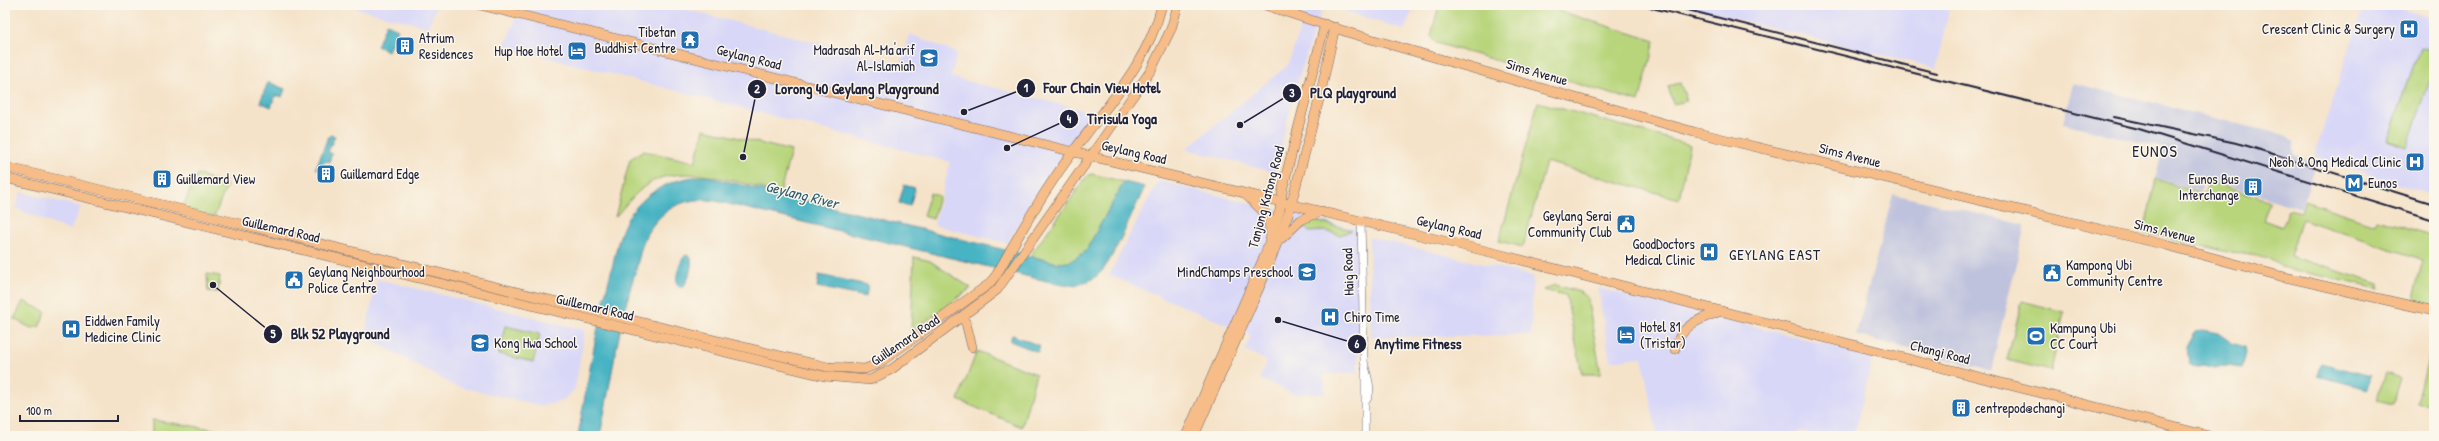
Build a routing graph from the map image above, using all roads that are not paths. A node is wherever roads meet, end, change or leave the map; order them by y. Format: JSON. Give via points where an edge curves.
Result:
{"nodes":[{"id":1,"x":480,"y":5,"type":"edge"},
{"id":2,"x":1162,"y":5,"type":"edge"},
{"id":3,"x":1178,"y":5,"type":"edge"},
{"id":4,"x":1265,"y":5,"type":"edge"},
{"id":5,"x":1325,"y":24,"type":"junction"},
{"id":6,"x":1335,"y":28,"type":"junction"},
{"id":7,"x":1074,"y":151,"type":"junction"},
{"id":8,"x":1091,"y":156,"type":"junction"},
{"id":9,"x":5,"y":167,"type":"edge"},
{"id":10,"x":5,"y":178,"type":"edge"},
{"id":11,"x":1242,"y":192,"type":"junction"},
{"id":12,"x":1281,"y":201,"type":"junction"},
{"id":13,"x":1291,"y":203,"type":"junction"},
{"id":14,"x":1322,"y":211,"type":"junction"},
{"id":15,"x":1361,"y":221,"type":"junction"},
{"id":16,"x":1275,"y":240,"type":"junction"},
{"id":17,"x":1665,"y":296,"type":"joint"},
{"id":18,"x":1721,"y":311,"type":"junction"},
{"id":19,"x":2434,"y":311,"type":"edge"},
{"id":20,"x":962,"y":318,"type":"junction"},
{"id":21,"x":625,"y":324,"type":"junction"},
{"id":22,"x":972,"y":347,"type":"dead end"},
{"id":23,"x":1676,"y":349,"type":"dead end"},
{"id":24,"x":1186,"y":436,"type":"edge"},
{"id":25,"x":1194,"y":436,"type":"edge"},
{"id":26,"x":1365,"y":436,"type":"edge"},
{"id":27,"x":2209,"y":436,"type":"edge"}],
"edges":[{"from":1,"to":7,"type":"main road","name":"Geylang Road"},
{"from":2,"to":7,"type":"main road","name":"Guillemard Road","via":[[1158,22],[1137,68]]},
{"from":3,"to":8,"type":"main road","name":"Guillemard Road","via":[[1171,29],[1151,70]]},
{"from":4,"to":5,"type":"main road","name":"Sims Avenue"},
{"from":5,"to":6,"type":"main road","name":"Sims Avenue"},
{"from":5,"to":12,"type":"main road","name":"Tanjong Katong Road"},
{"from":6,"to":13,"type":"main road","name":"Tanjong Katong Road","via":[[1320,96]]},
{"from":6,"to":19,"type":"main road","name":"Sims Avenue","via":[[1694,132],[2166,245],[2280,276]]},
{"from":7,"to":8,"type":"main road","name":"Geylang Road"},
{"from":7,"to":21,"type":"main road","name":"Guillemard Road","bridge":true,"via":[[989,284],[889,357],[865,369],[828,367]]},
{"from":8,"to":11,"type":"main road","name":"Geylang Road"},
{"from":8,"to":20,"type":"main road","name":"Guillemard Road","via":[[997,290]]},
{"from":9,"to":21,"type":"main road","name":"Guillemard Road","via":[[371,254],[592,311]]},
{"from":10,"to":21,"type":"main road","name":"Guillemard Road","via":[[590,320]]},
{"from":11,"to":12,"type":"main road","name":"Geylang Road"},
{"from":11,"to":16,"type":"main road","via":[[1269,217]]},
{"from":12,"to":13,"type":"main road","name":"Geylang Road"},
{"from":12,"to":16,"type":"main road","name":"Tanjong Katong Road"},
{"from":13,"to":14,"type":"main road","name":"Geylang Road"},
{"from":13,"to":16,"type":"main road","name":"Tanjong Katong Road"},
{"from":14,"to":15,"type":"main road","name":"Geylang Road"},
{"from":14,"to":16,"type":"main road","via":[[1301,220]]},
{"from":15,"to":17,"type":"main road","name":"Geylang Road"},
{"from":15,"to":26,"type":"street","name":"Haig Road"},
{"from":16,"to":24,"type":"main road","name":"Tanjong Katong Road"},
{"from":16,"to":25,"type":"main road","name":"Tanjong Katong Road"},
{"from":17,"to":18,"type":"main road","name":"Changi Road"},
{"from":18,"to":23,"type":"main road","via":[[1686,327],[1678,339]]},
{"from":18,"to":27,"type":"main road","name":"Changi Road"},
{"from":20,"to":21,"type":"main road","name":"Guillemard Road","via":[[892,370],[870,380],[824,376]]},
{"from":20,"to":22,"type":"main road","via":[[966,323]]}]}
